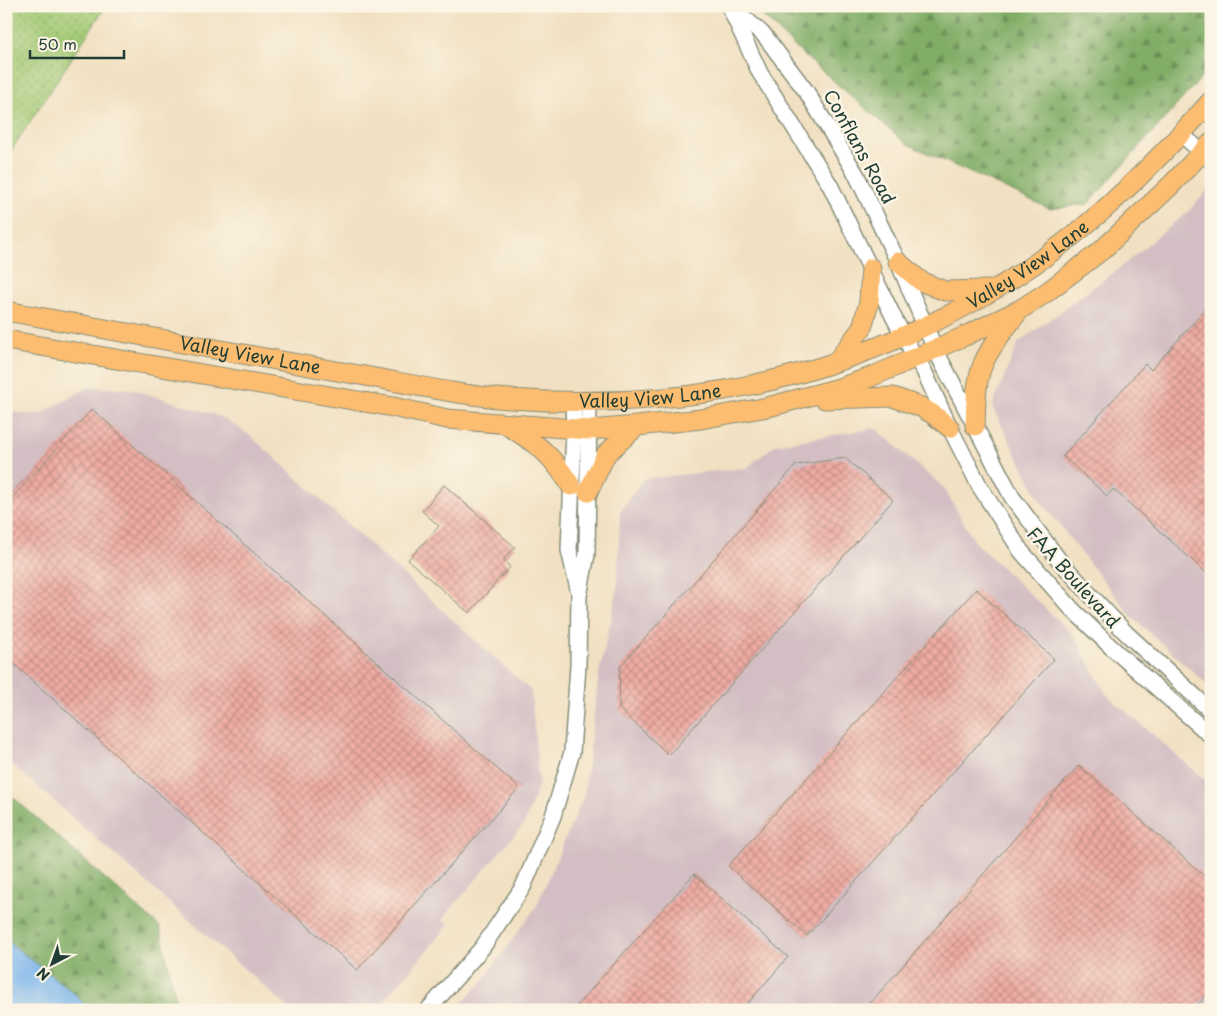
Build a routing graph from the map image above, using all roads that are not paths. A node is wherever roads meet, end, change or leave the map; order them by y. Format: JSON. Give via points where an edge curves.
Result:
{"nodes":[{"id":1,"x":730,"y":6,"type":"edge"},
{"id":2,"x":1211,"y":101,"type":"edge"},
{"id":3,"x":1181,"y":134,"type":"junction"},
{"id":4,"x":1208,"y":152,"type":"edge"},
{"id":5,"x":898,"y":262,"type":"junction"},
{"id":6,"x":871,"y":268,"type":"junction"},
{"id":7,"x":994,"y":290,"type":"junction"},
{"id":8,"x":1021,"y":309,"type":"junction"},
{"id":9,"x":6,"y":311,"type":"edge"},
{"id":10,"x":926,"y":325,"type":"junction"},
{"id":11,"x":903,"y":335,"type":"junction"},
{"id":12,"x":6,"y":340,"type":"edge"},
{"id":13,"x":935,"y":349,"type":"junction"},
{"id":14,"x":215,"y":350,"type":"junction"},
{"id":15,"x":915,"y":357,"type":"junction"},
{"id":16,"x":837,"y":361,"type":"junction"},
{"id":17,"x":212,"y":376,"type":"junction"},
{"id":18,"x":799,"y":399,"type":"junction"},
{"id":19,"x":581,"y":401,"type":"junction"},
{"id":20,"x":505,"y":424,"type":"junction"},
{"id":21,"x":637,"y":426,"type":"junction"},
{"id":22,"x":975,"y":426,"type":"junction"},
{"id":23,"x":950,"y":428,"type":"junction"},
{"id":24,"x":581,"y":429,"type":"junction"},
{"id":25,"x":580,"y":489,"type":"junction"},
{"id":26,"x":1211,"y":711,"type":"edge"},
{"id":27,"x":1211,"y":736,"type":"edge"},
{"id":28,"x":428,"y":1010,"type":"edge"}],
"edges":[{"from":1,"to":5,"type":"street","name":"Conflans Road","via":[[764,35],[806,91],[856,174]]},
{"from":1,"to":6,"type":"street","name":"Conflans Road","via":[[760,73],[830,185]]},
{"from":2,"to":3,"type":"main road","name":"Valley View Lane"},
{"from":3,"to":4,"type":"street"},
{"from":3,"to":7,"type":"main road","name":"Valley View Lane","via":[[1100,213],[1029,268]]},
{"from":4,"to":8,"type":"main road","name":"Valley View Lane","via":[[1101,251]]},
{"from":5,"to":7,"type":"main road","via":[[922,282],[945,291]]},
{"from":5,"to":10,"type":"street","name":"Conflans Road"},
{"from":6,"to":11,"type":"street","name":"Conflans Road"},
{"from":6,"to":16,"type":"main road","via":[[869,302],[862,328]]},
{"from":7,"to":10,"type":"main road","name":"Valley View Lane"},
{"from":8,"to":13,"type":"main road","name":"Valley View Lane"},
{"from":8,"to":22,"type":"main road","via":[[983,363]]},
{"from":9,"to":14,"type":"main road","name":"Valley View Lane"},
{"from":10,"to":11,"type":"main road","name":"Valley View Lane"},
{"from":10,"to":13,"type":"street","name":"FAA Boulevard"},
{"from":11,"to":15,"type":"street","name":"FAA Boulevard"},
{"from":11,"to":16,"type":"main road","name":"Valley View Lane"},
{"from":12,"to":17,"type":"main road","name":"Valley View Lane"},
{"from":13,"to":15,"type":"main road","name":"Valley View Lane"},
{"from":13,"to":22,"type":"street","name":"FAA Boulevard"},
{"from":14,"to":17,"type":"main road"},
{"from":14,"to":19,"type":"main road","name":"Valley View Lane","via":[[507,399]]},
{"from":15,"to":18,"type":"main road","name":"Valley View Lane","via":[[871,377]]},
{"from":15,"to":23,"type":"street","name":"FAA Boulevard"},
{"from":16,"to":19,"type":"main road","name":"Valley View Lane","via":[[726,390],[651,399]]},
{"from":17,"to":20,"type":"main road","name":"Valley View Lane","via":[[447,419]]},
{"from":18,"to":21,"type":"main road","name":"Valley View Lane","via":[[701,419]]},
{"from":18,"to":23,"type":"main road","via":[[893,397],[921,407]]},
{"from":19,"to":24,"type":"street"},
{"from":20,"to":24,"type":"main road","name":"Valley View Lane"},
{"from":20,"to":25,"type":"main road","via":[[553,458]]},
{"from":21,"to":24,"type":"main road","name":"Valley View Lane"},
{"from":21,"to":25,"type":"main road","via":[[606,454]]},
{"from":22,"to":26,"type":"street","name":"FAA Boulevard","via":[[1012,497],[1059,560],[1126,633]]},
{"from":23,"to":27,"type":"street","name":"FAA Boulevard","via":[[980,487],[1021,551],[1111,648]]},
{"from":24,"to":25,"type":"street"},
{"from":25,"to":28,"type":"street","via":[[569,550],[579,596],[572,752],[553,816],[523,887],[482,948]]}]}
